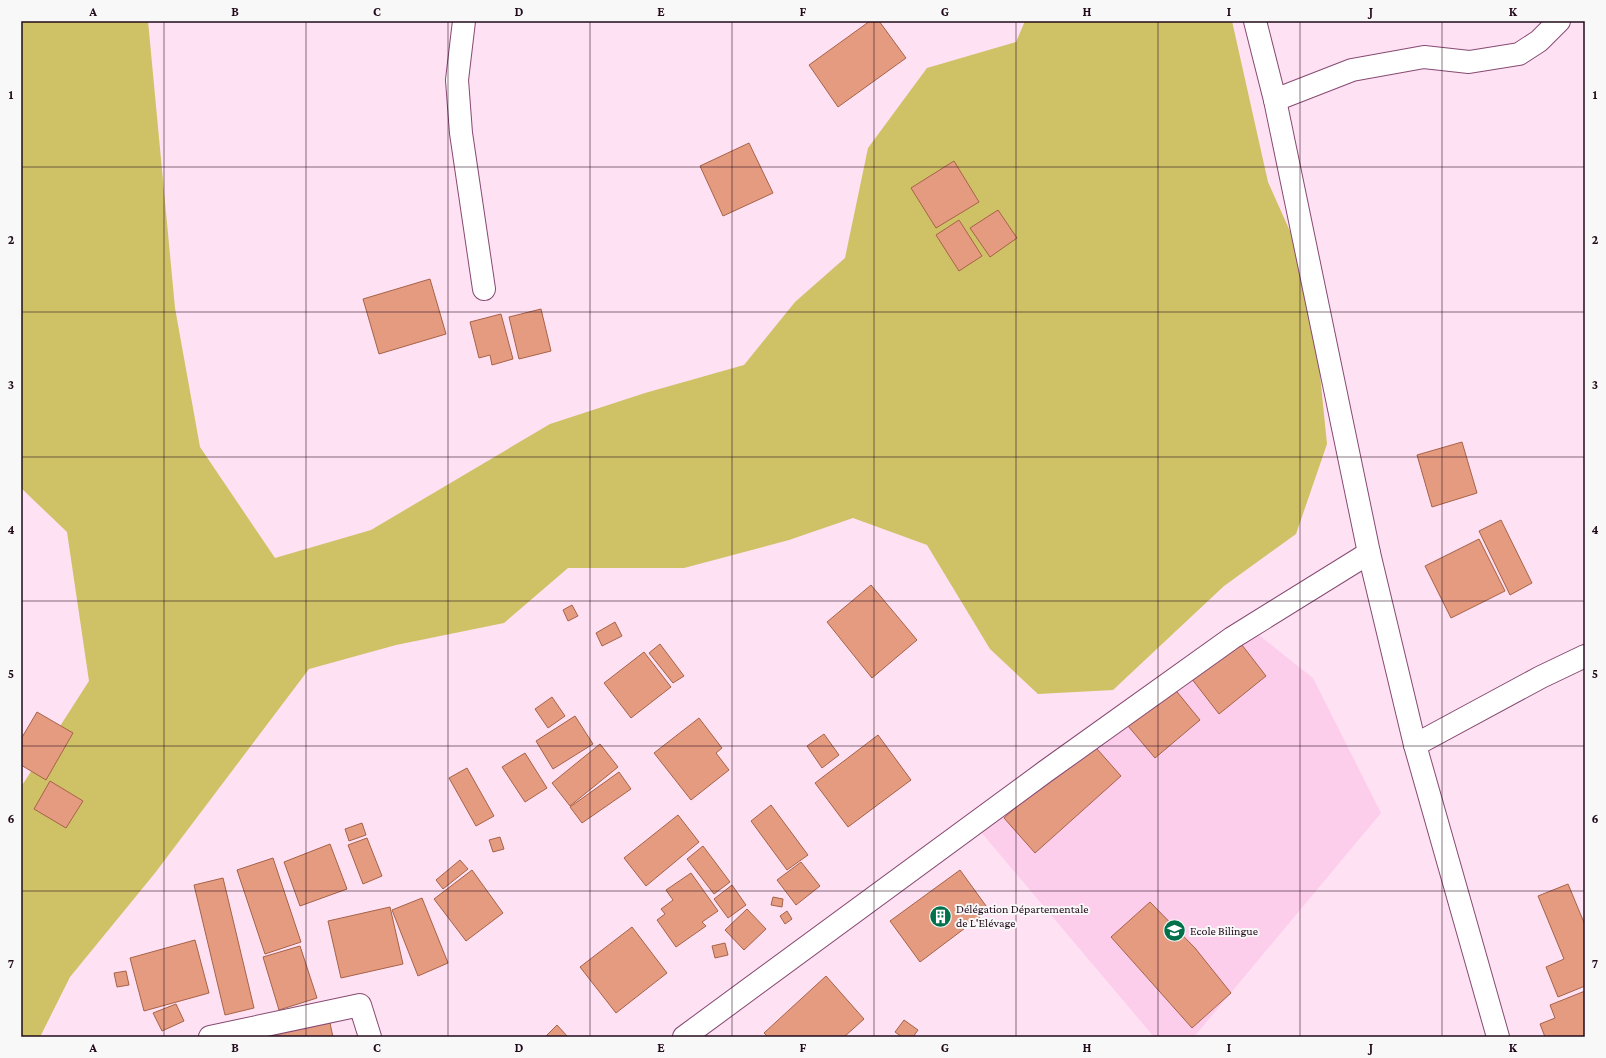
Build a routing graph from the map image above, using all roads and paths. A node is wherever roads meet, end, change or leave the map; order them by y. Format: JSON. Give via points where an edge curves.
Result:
{"nodes":[{"id":1,"x":464,"y":21,"type":"edge"},
{"id":2,"x":1255,"y":21,"type":"edge"},
{"id":3,"x":1559,"y":21,"type":"edge"},
{"id":4,"x":1275,"y":100,"type":"junction"},
{"id":5,"x":484,"y":289,"type":"dead end"},
{"id":6,"x":1369,"y":553,"type":"junction"},
{"id":7,"x":1585,"y":656,"type":"edge"},
{"id":8,"x":1415,"y":745,"type":"junction"},
{"id":9,"x":210,"y":1037,"type":"edge"},
{"id":10,"x":370,"y":1037,"type":"edge"},
{"id":11,"x":684,"y":1037,"type":"edge"},
{"id":12,"x":1498,"y":1037,"type":"edge"}],
"edges":[{"from":1,"to":5,"type":"street","via":[[457,80],[461,133]]},
{"from":2,"to":4,"type":"street"},
{"from":3,"to":4,"type":"street","via":[[1538,41],[1519,54],[1469,62],[1424,57],[1352,70]]},
{"from":4,"to":6,"type":"street"},
{"from":6,"to":8,"type":"street"},
{"from":6,"to":11,"type":"street","via":[[1232,638]]},
{"from":7,"to":8,"type":"street"},
{"from":8,"to":12,"type":"street"},
{"from":9,"to":10,"type":"street","via":[[360,1005]]}]}
